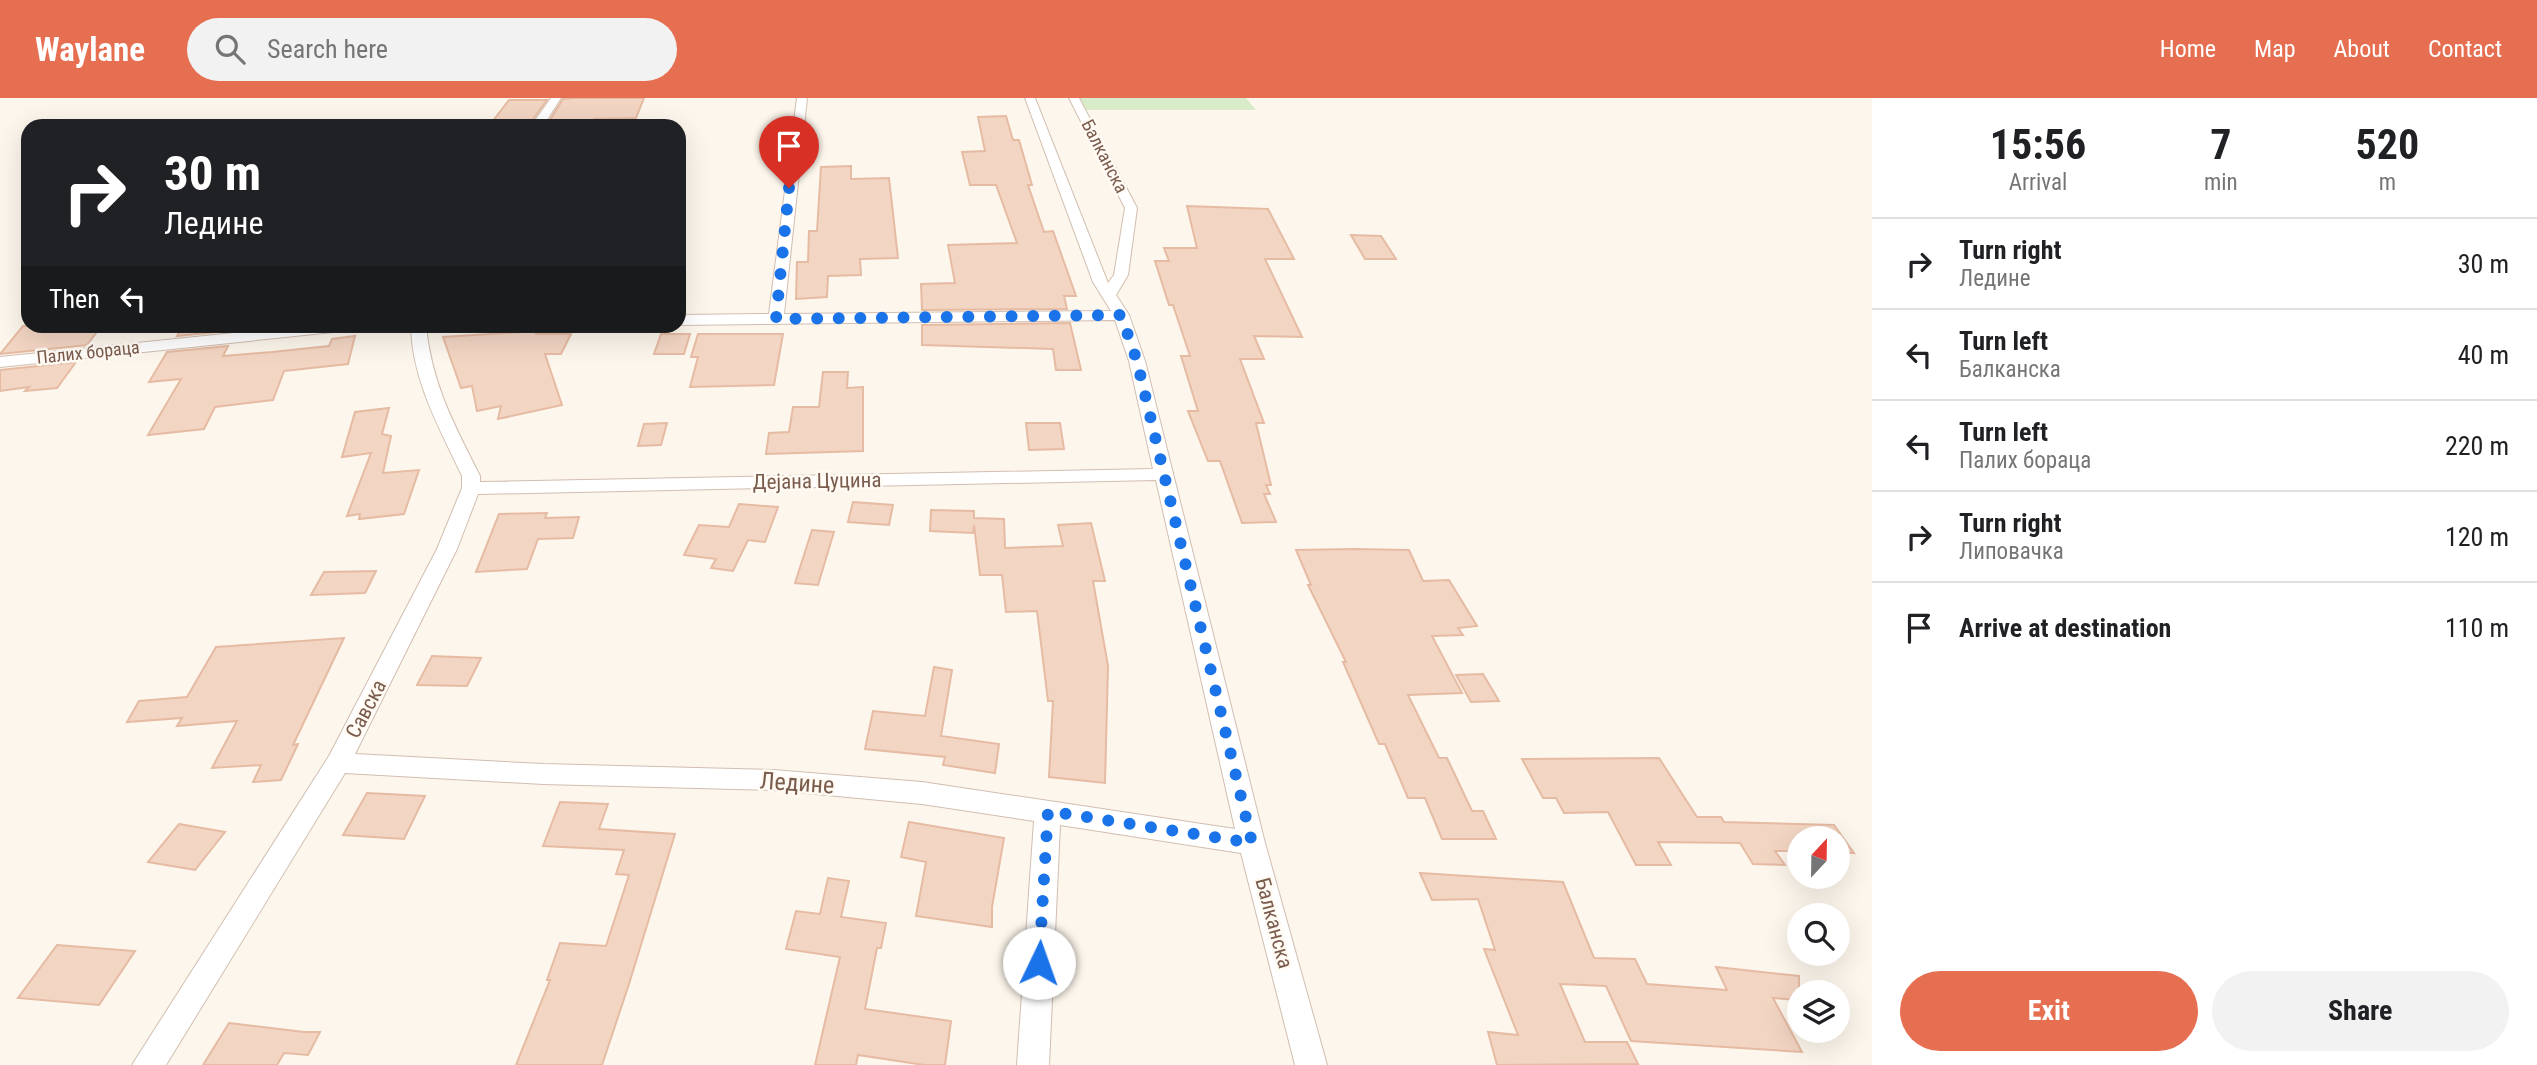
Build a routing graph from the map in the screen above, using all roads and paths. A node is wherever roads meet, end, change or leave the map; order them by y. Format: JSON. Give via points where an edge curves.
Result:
{"nodes":[{"id":1,"x":556,"y":98,"type":"edge"},
{"id":2,"x":802,"y":98,"type":"edge"},
{"id":3,"x":1030,"y":98,"type":"edge"},
{"id":4,"x":1074,"y":98,"type":"edge"},
{"id":5,"x":542,"y":119,"type":"edge"},
{"id":6,"x":1108,"y":295,"type":"junction"},
{"id":7,"x":1121,"y":315,"type":"junction"},
{"id":8,"x":776,"y":319,"type":"junction"},
{"id":9,"x":686,"y":320,"type":"edge"},
{"id":10,"x":276,"y":333,"type":"edge"},
{"id":11,"x":419,"y":333,"type":"edge"},
{"id":12,"x":0,"y":362,"type":"edge"},
{"id":13,"x":1163,"y":474,"type":"junction"},
{"id":14,"x":471,"y":488,"type":"junction"},
{"id":15,"x":338,"y":764,"type":"junction"},
{"id":16,"x":1048,"y":811,"type":"junction"},
{"id":17,"x":1252,"y":843,"type":"junction"},
{"id":18,"x":148,"y":1065,"type":"edge"},
{"id":19,"x":1033,"y":1065,"type":"edge"},
{"id":20,"x":1311,"y":1065,"type":"edge"}],
"edges":[{"from":1,"to":5,"type":"street"},
{"from":2,"to":8,"type":"street"},
{"from":3,"to":6,"type":"street","name":"Балканска"},
{"from":4,"to":6,"type":"street","name":"Балканска","via":[[1131,208],[1121,275]]},
{"from":6,"to":7,"type":"street","name":"Балканска"},
{"from":7,"to":8,"type":"street"},
{"from":7,"to":13,"type":"street","name":"Балканска","via":[[1137,361]]},
{"from":8,"to":9,"type":"street"},
{"from":10,"to":12,"type":"street","name":"Палих бораца"},
{"from":11,"to":14,"type":"street","via":[[432,396],[466,463]]},
{"from":13,"to":14,"type":"street","name":"Дејана Цуцина"},
{"from":13,"to":17,"type":"street","name":"Балканска"},
{"from":14,"to":15,"type":"street","name":"Савска","via":[[447,549]]},
{"from":15,"to":16,"type":"street","name":"Ледине","via":[[773,780],[922,793]]},
{"from":15,"to":18,"type":"street","name":"Савска"},
{"from":16,"to":17,"type":"street","name":"Ледине"},
{"from":16,"to":19,"type":"street"},
{"from":17,"to":20,"type":"street","name":"Балканска"}]}
